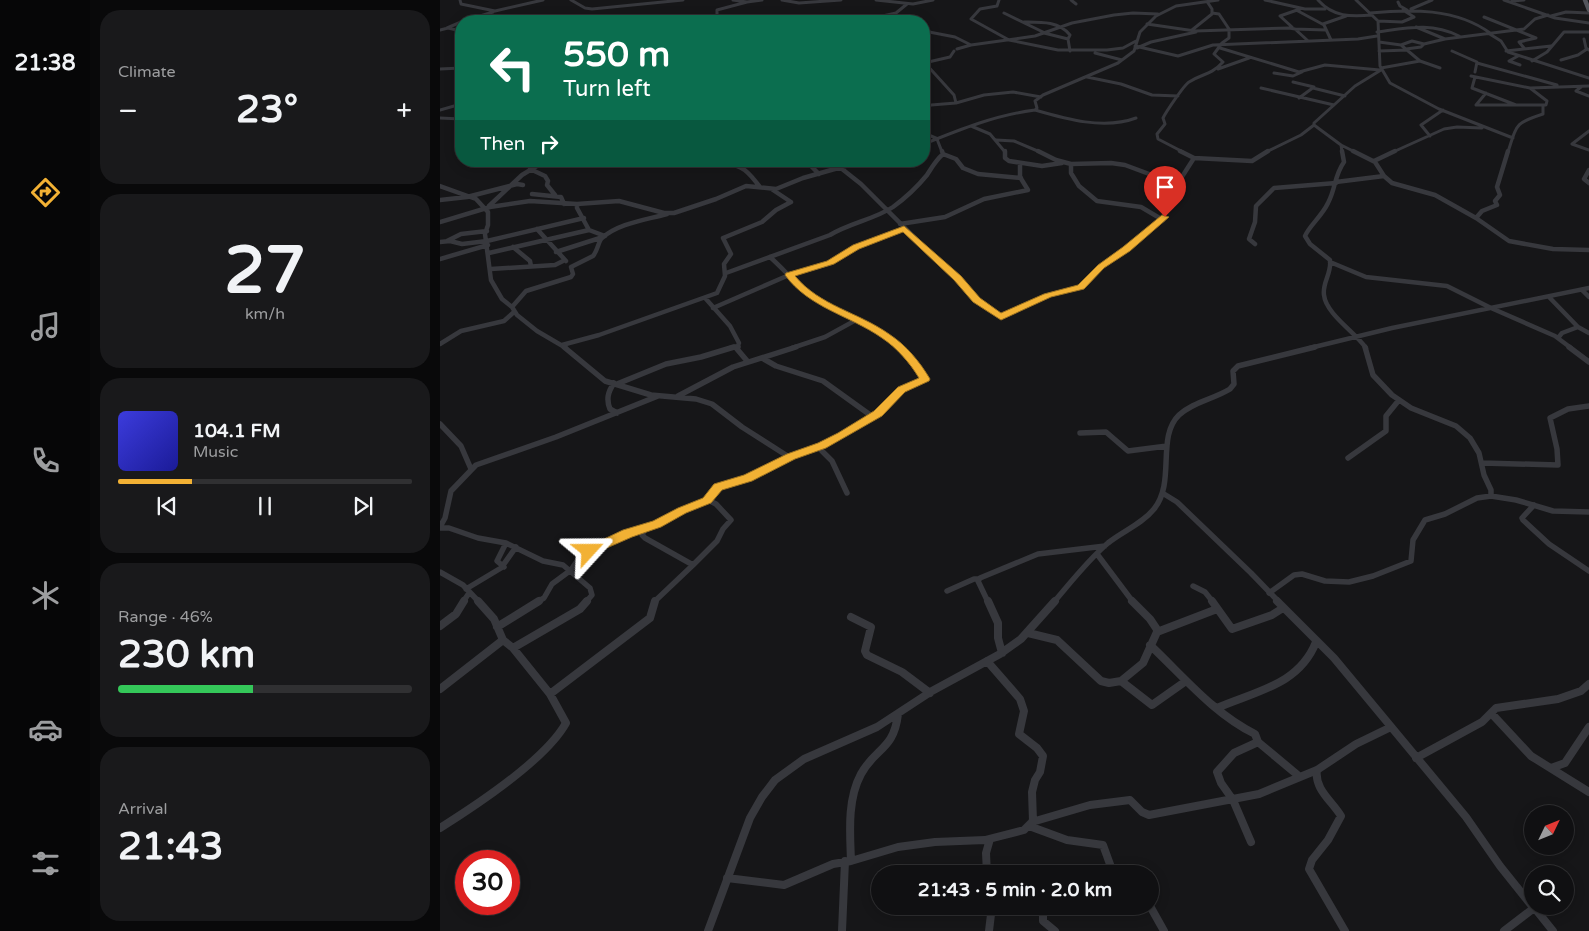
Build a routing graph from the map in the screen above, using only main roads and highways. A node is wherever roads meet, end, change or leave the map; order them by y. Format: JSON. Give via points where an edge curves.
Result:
{"nodes":[{"id":1,"x":1585,"y":0,"type":"edge"},
{"id":2,"x":1589,"y":11,"type":"edge"}],
"edges":[{"from":1,"to":2,"type":"main road"}]}
